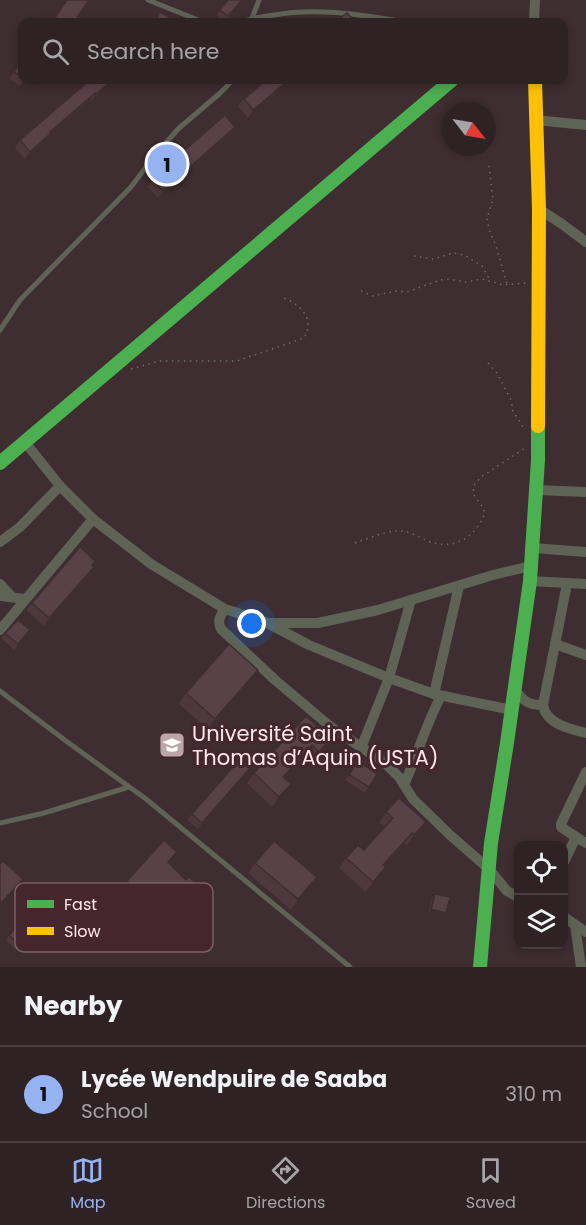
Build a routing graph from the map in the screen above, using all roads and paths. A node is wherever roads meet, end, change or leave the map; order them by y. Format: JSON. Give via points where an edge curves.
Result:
{"nodes":[{"id":1,"x":148,"y":0,"type":"edge"},
{"id":2,"x":259,"y":0,"type":"edge"},
{"id":3,"x":535,"y":0,"type":"edge"},
{"id":4,"x":193,"y":18,"type":"edge"},
{"id":5,"x":252,"y":18,"type":"edge"},
{"id":6,"x":264,"y":18,"type":"edge"},
{"id":7,"x":380,"y":18,"type":"edge"},
{"id":8,"x":534,"y":18,"type":"edge"},
{"id":9,"x":229,"y":84,"type":"edge"},
{"id":10,"x":447,"y":84,"type":"edge"},
{"id":11,"x":535,"y":84,"type":"edge"},
{"id":12,"x":535,"y":120,"type":"junction"},
{"id":13,"x":586,"y":125,"type":"edge"},
{"id":14,"x":489,"y":166,"type":"dead end"},
{"id":15,"x":539,"y":209,"type":"junction"},
{"id":16,"x":586,"y":242,"type":"edge"},
{"id":17,"x":414,"y":256,"type":"dead end"},
{"id":18,"x":490,"y":281,"type":"junction"},
{"id":19,"x":539,"y":283,"type":"junction"},
{"id":20,"x":507,"y":285,"type":"junction"},
{"id":21,"x":361,"y":291,"type":"dead end"},
{"id":22,"x":281,"y":297,"type":"dead end"},
{"id":23,"x":0,"y":330,"type":"edge"},
{"id":24,"x":488,"y":363,"type":"dead end"},
{"id":25,"x":130,"y":369,"type":"dead end"},
{"id":26,"x":524,"y":429,"type":"dead end"},
{"id":27,"x":25,"y":442,"type":"junction"},
{"id":28,"x":538,"y":442,"type":"junction"},
{"id":29,"x":0,"y":463,"type":"edge"},
{"id":30,"x":60,"y":486,"type":"junction"},
{"id":31,"x":536,"y":490,"type":"junction"},
{"id":32,"x":586,"y":492,"type":"edge"},
{"id":33,"x":93,"y":519,"type":"junction"},
{"id":34,"x":0,"y":542,"type":"edge"},
{"id":35,"x":355,"y":543,"type":"dead end"},
{"id":36,"x":533,"y":548,"type":"junction"},
{"id":37,"x":586,"y":552,"type":"edge"},
{"id":38,"x":531,"y":566,"type":"junction"},
{"id":39,"x":530,"y":580,"type":"junction"},
{"id":40,"x":0,"y":584,"type":"edge"},
{"id":41,"x":567,"y":584,"type":"junction"},
{"id":42,"x":586,"y":584,"type":"edge"},
{"id":43,"x":459,"y":586,"type":"junction"},
{"id":44,"x":6,"y":597,"type":"edge"},
{"id":45,"x":25,"y":599,"type":"junction"},
{"id":46,"x":411,"y":600,"type":"junction"},
{"id":47,"x":225,"y":609,"type":"junction"},
{"id":48,"x":268,"y":623,"type":"junction"},
{"id":49,"x":0,"y":630,"type":"edge"},
{"id":50,"x":555,"y":644,"type":"junction"},
{"id":51,"x":586,"y":655,"type":"edge"},
{"id":52,"x":389,"y":678,"type":"junction"},
{"id":53,"x":514,"y":690,"type":"junction"},
{"id":54,"x":0,"y":691,"type":"edge"},
{"id":55,"x":437,"y":695,"type":"junction"},
{"id":56,"x":543,"y":705,"type":"junction"},
{"id":57,"x":512,"y":710,"type":"junction"},
{"id":58,"x":586,"y":733,"type":"edge"},
{"id":59,"x":361,"y":748,"type":"junction"},
{"id":60,"x":586,"y":772,"type":"edge"},
{"id":61,"x":404,"y":785,"type":"junction"},
{"id":62,"x":129,"y":787,"type":"junction"},
{"id":63,"x":0,"y":823,"type":"edge"},
{"id":64,"x":576,"y":837,"type":"junction"},
{"id":65,"x":586,"y":843,"type":"edge"},
{"id":66,"x":568,"y":854,"type":"edge"},
{"id":67,"x":489,"y":869,"type":"junction"},
{"id":68,"x":515,"y":895,"type":"edge"},
{"id":69,"x":568,"y":920,"type":"edge"},
{"id":70,"x":575,"y":924,"type":"junction"},
{"id":71,"x":586,"y":932,"type":"edge"},
{"id":72,"x":350,"y":967,"type":"edge"},
{"id":73,"x":480,"y":967,"type":"edge"},
{"id":74,"x":581,"y":967,"type":"edge"}],
"edges":[{"from":1,"to":4,"type":"lane"},
{"from":2,"to":5,"type":"lane"},
{"from":3,"to":8,"type":"street"},
{"from":6,"to":7,"type":"lane","via":[[324,11]]},
{"from":9,"to":23,"type":"lane","via":[[177,129],[131,187],[20,300]]},
{"from":10,"to":27,"type":"street"},
{"from":11,"to":12,"type":"street"},
{"from":12,"to":13,"type":"street"},
{"from":12,"to":15,"type":"street"},
{"from":14,"to":20,"type":"path","via":[[493,200],[487,218]]},
{"from":15,"to":16,"type":"street"},
{"from":15,"to":19,"type":"street"},
{"from":17,"to":18,"type":"path","via":[[433,259],[453,253],[464,255],[482,266]]},
{"from":18,"to":20,"type":"path"},
{"from":18,"to":21,"type":"path","via":[[440,280],[407,292],[372,296]]},
{"from":19,"to":20,"type":"path"},
{"from":19,"to":28,"type":"street"},
{"from":22,"to":25,"type":"path","via":[[305,313],[308,322],[304,338],[237,361],[159,361]]},
{"from":24,"to":26,"type":"path","via":[[497,373]]},
{"from":27,"to":29,"type":"street"},
{"from":27,"to":30,"type":"street"},
{"from":28,"to":31,"type":"street"},
{"from":28,"to":35,"type":"path","via":[[474,485],[473,494],[485,513],[474,531],[461,542],[434,543],[395,531]]},
{"from":30,"to":33,"type":"street"},
{"from":30,"to":34,"type":"street"},
{"from":31,"to":32,"type":"street"},
{"from":31,"to":36,"type":"street"},
{"from":33,"to":45,"type":"street"},
{"from":33,"to":47,"type":"street","via":[[152,564]]},
{"from":36,"to":37,"type":"street"},
{"from":36,"to":38,"type":"street"},
{"from":38,"to":39,"type":"street"},
{"from":38,"to":43,"type":"street"},
{"from":39,"to":41,"type":"street"},
{"from":39,"to":53,"type":"street"},
{"from":40,"to":44,"type":"street"},
{"from":41,"to":42,"type":"street"},
{"from":41,"to":50,"type":"street"},
{"from":43,"to":46,"type":"street"},
{"from":43,"to":55,"type":"street"},
{"from":44,"to":45,"type":"street"},
{"from":45,"to":49,"type":"street"},
{"from":46,"to":48,"type":"street","via":[[318,623]]},
{"from":46,"to":52,"type":"street"},
{"from":47,"to":48,"type":"street"},
{"from":47,"to":59,"type":"street","via":[[219,619],[221,629],[303,704]]},
{"from":48,"to":52,"type":"street","via":[[309,645]]},
{"from":50,"to":51,"type":"street"},
{"from":50,"to":56,"type":"street"},
{"from":52,"to":55,"type":"street"},
{"from":52,"to":59,"type":"street"},
{"from":53,"to":56,"type":"street","via":[[528,703]]},
{"from":53,"to":57,"type":"street"},
{"from":54,"to":62,"type":"lane"},
{"from":55,"to":57,"type":"street"},
{"from":55,"to":61,"type":"street"},
{"from":56,"to":58,"type":"street","via":[[547,717],[554,722]]},
{"from":57,"to":67,"type":"street"},
{"from":59,"to":61,"type":"street","via":[[386,764]]},
{"from":60,"to":64,"type":"street","via":[[561,824]]},
{"from":61,"to":67,"type":"street","via":[[413,799]]},
{"from":62,"to":63,"type":"lane"},
{"from":62,"to":72,"type":"lane"},
{"from":64,"to":65,"type":"street"},
{"from":64,"to":66,"type":"street"},
{"from":67,"to":68,"type":"street"},
{"from":67,"to":73,"type":"street"},
{"from":69,"to":70,"type":"street"},
{"from":70,"to":71,"type":"street"},
{"from":70,"to":74,"type":"street"}]}
